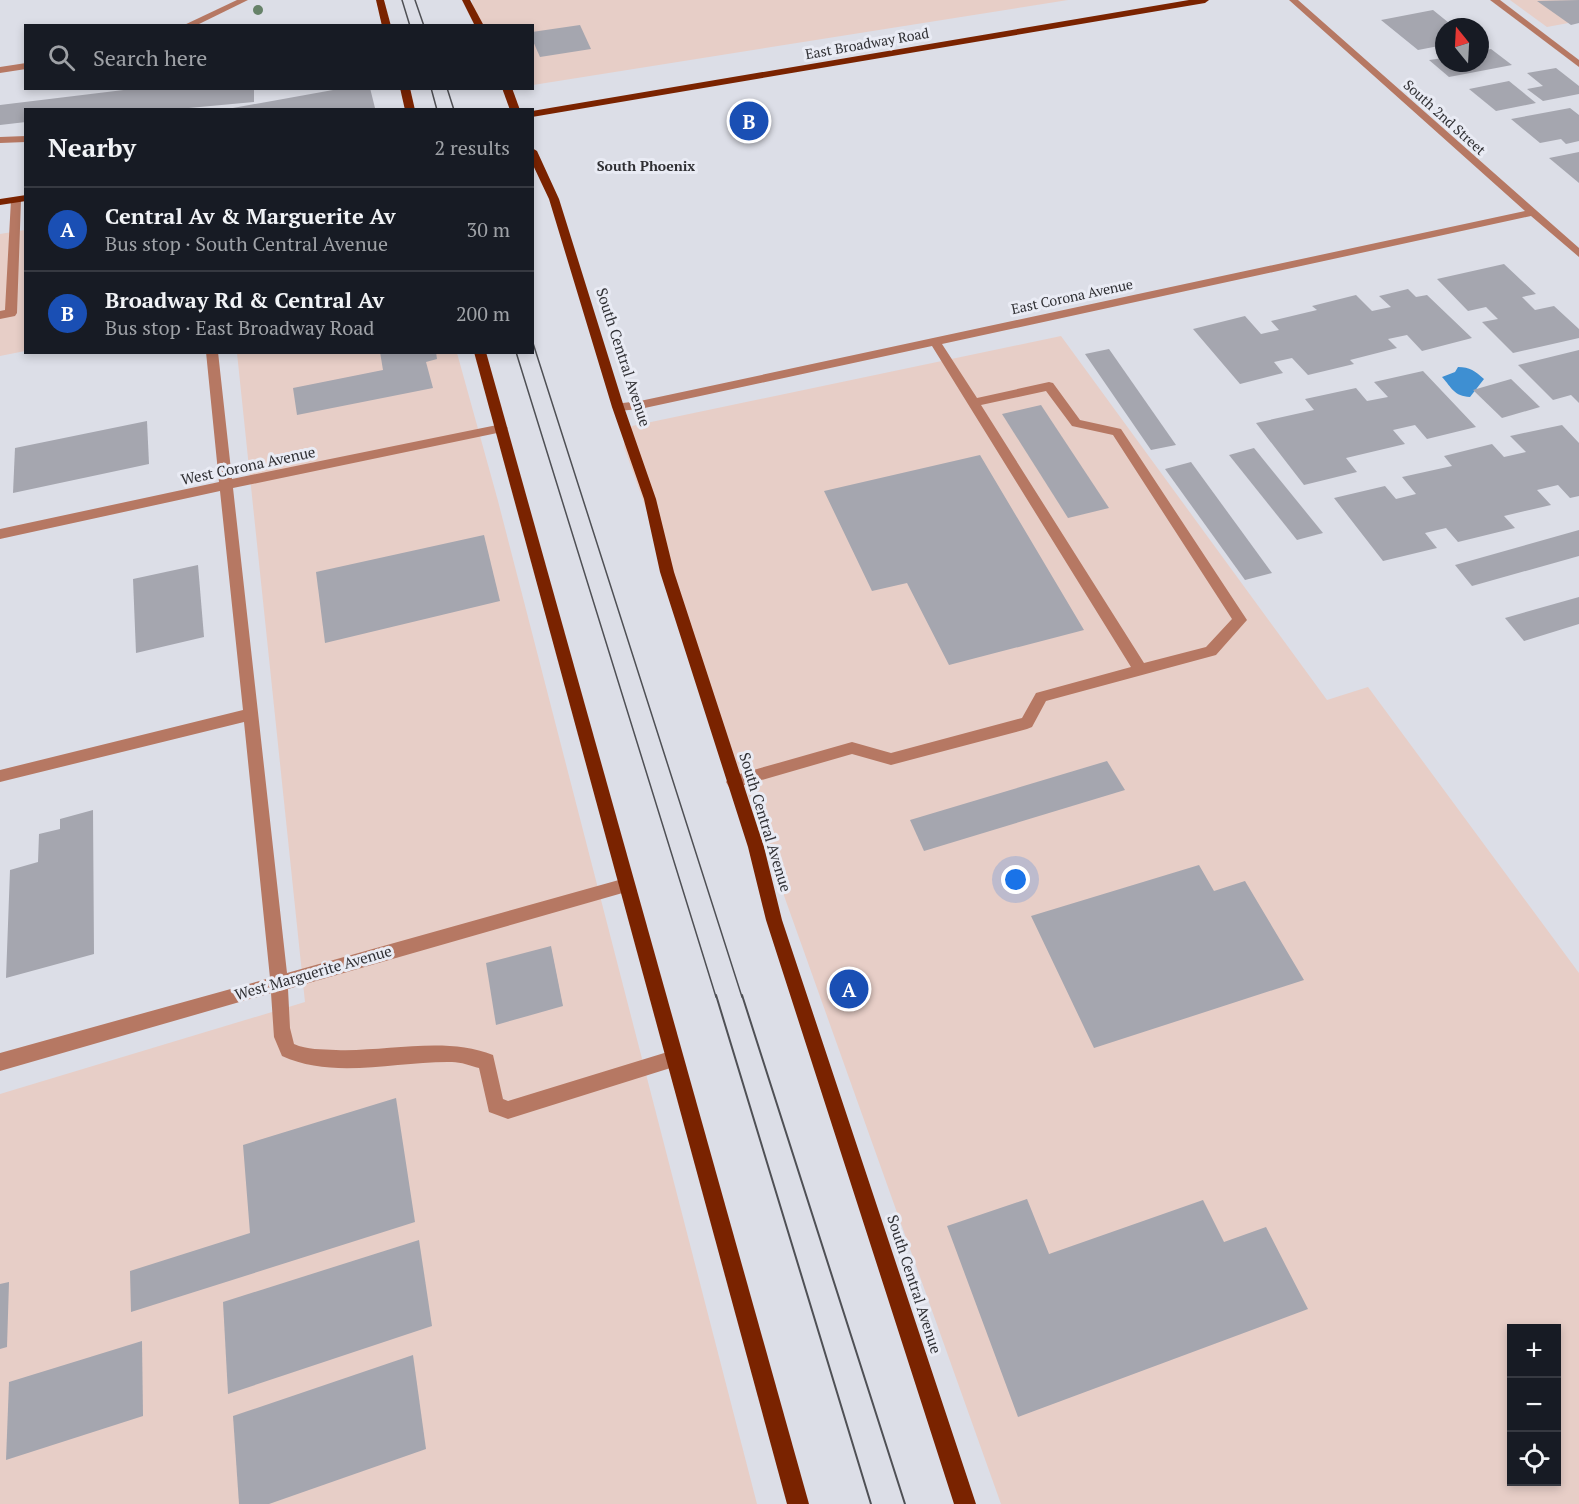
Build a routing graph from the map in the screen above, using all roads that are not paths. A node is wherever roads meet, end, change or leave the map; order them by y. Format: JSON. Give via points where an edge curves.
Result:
{"nodes":[{"id":1,"x":244,"y":0,"type":"edge"},
{"id":2,"x":380,"y":0,"type":"edge"},
{"id":3,"x":466,"y":0,"type":"edge"},
{"id":4,"x":1205,"y":0,"type":"edge"},
{"id":5,"x":1293,"y":0,"type":"edge"},
{"id":6,"x":1494,"y":0,"type":"edge"},
{"id":7,"x":190,"y":24,"type":"edge"},
{"id":8,"x":386,"y":24,"type":"edge"},
{"id":9,"x":479,"y":24,"type":"edge"},
{"id":10,"x":1579,"y":64,"type":"edge"},
{"id":11,"x":24,"y":66,"type":"edge"},
{"id":12,"x":0,"y":70,"type":"edge"},
{"id":13,"x":405,"y":90,"type":"edge"},
{"id":14,"x":508,"y":90,"type":"edge"},
{"id":15,"x":410,"y":108,"type":"edge"},
{"id":16,"x":514,"y":108,"type":"edge"},
{"id":17,"x":534,"y":114,"type":"edge"},
{"id":18,"x":24,"y":138,"type":"edge"},
{"id":19,"x":0,"y":140,"type":"edge"},
{"id":20,"x":534,"y":155,"type":"edge"},
{"id":21,"x":21,"y":199,"type":"edge"},
{"id":22,"x":0,"y":202,"type":"edge"},
{"id":23,"x":1532,"y":213,"type":"junction"},
{"id":24,"x":1579,"y":254,"type":"edge"},
{"id":25,"x":0,"y":315,"type":"edge"},
{"id":26,"x":935,"y":341,"type":"junction"},
{"id":27,"x":212,"y":354,"type":"edge"},
{"id":28,"x":481,"y":354,"type":"edge"},
{"id":29,"x":974,"y":403,"type":"junction"},
{"id":30,"x":618,"y":406,"type":"junction"},
{"id":31,"x":502,"y":428,"type":"junction"},
{"id":32,"x":226,"y":487,"type":"junction"},
{"id":33,"x":0,"y":534,"type":"edge"},
{"id":34,"x":1141,"y":670,"type":"junction"},
{"id":35,"x":251,"y":714,"type":"junction"},
{"id":36,"x":0,"y":776,"type":"edge"},
{"id":37,"x":734,"y":782,"type":"junction"},
{"id":38,"x":626,"y":885,"type":"junction"},
{"id":39,"x":279,"y":981,"type":"junction"},
{"id":40,"x":674,"y":1059,"type":"junction"},
{"id":41,"x":0,"y":1062,"type":"edge"},
{"id":42,"x":798,"y":1504,"type":"edge"},
{"id":43,"x":965,"y":1504,"type":"edge"}],
"edges":[{"from":1,"to":7,"type":"street"},
{"from":2,"to":8,"type":"main road"},
{"from":3,"to":9,"type":"main road"},
{"from":4,"to":17,"type":"main road","name":"East Broadway Road"},
{"from":5,"to":23,"type":"street","name":"South 2nd Street"},
{"from":6,"to":10,"type":"street"},
{"from":11,"to":12,"type":"street"},
{"from":13,"to":15,"type":"main road"},
{"from":14,"to":16,"type":"main road"},
{"from":18,"to":19,"type":"street"},
{"from":20,"to":30,"type":"main road","name":"South Central Avenue","via":[[554,199]]},
{"from":21,"to":22,"type":"main road"},
{"from":21,"to":25,"type":"street","via":[[11,313]]},
{"from":23,"to":24,"type":"street","name":"South 2nd Street"},
{"from":23,"to":26,"type":"street","name":"East Corona Avenue"},
{"from":26,"to":29,"type":"street"},
{"from":26,"to":30,"type":"street","name":"East Corona Avenue","via":[[640,405]]},
{"from":27,"to":32,"type":"street"},
{"from":28,"to":31,"type":"main road"},
{"from":29,"to":34,"type":"street"},
{"from":29,"to":34,"type":"street","via":[[1049,386],[1076,423],[1117,432],[1240,620],[1211,651]]},
{"from":30,"to":37,"type":"main road","name":"South Central Avenue","via":[[650,499],[667,572]]},
{"from":31,"to":32,"type":"street","name":"West Corona Avenue"},
{"from":31,"to":38,"type":"main road"},
{"from":32,"to":33,"type":"street","name":"West Corona Avenue"},
{"from":32,"to":35,"type":"street"},
{"from":34,"to":37,"type":"street","via":[[1041,697],[1027,723],[891,759],[852,748]]},
{"from":35,"to":36,"type":"street"},
{"from":35,"to":39,"type":"street"},
{"from":37,"to":43,"type":"main road","name":"South Central Avenue","via":[[756,847],[774,920]]},
{"from":38,"to":39,"type":"street","name":"West Marguerite Avenue"},
{"from":38,"to":40,"type":"main road"},
{"from":39,"to":40,"type":"street","via":[[283,1040],[289,1051],[300,1056],[332,1058],[467,1055],[487,1061],[495,1106],[501,1109]]},
{"from":39,"to":41,"type":"street","name":"West Marguerite Avenue"},
{"from":40,"to":42,"type":"main road"}]}
